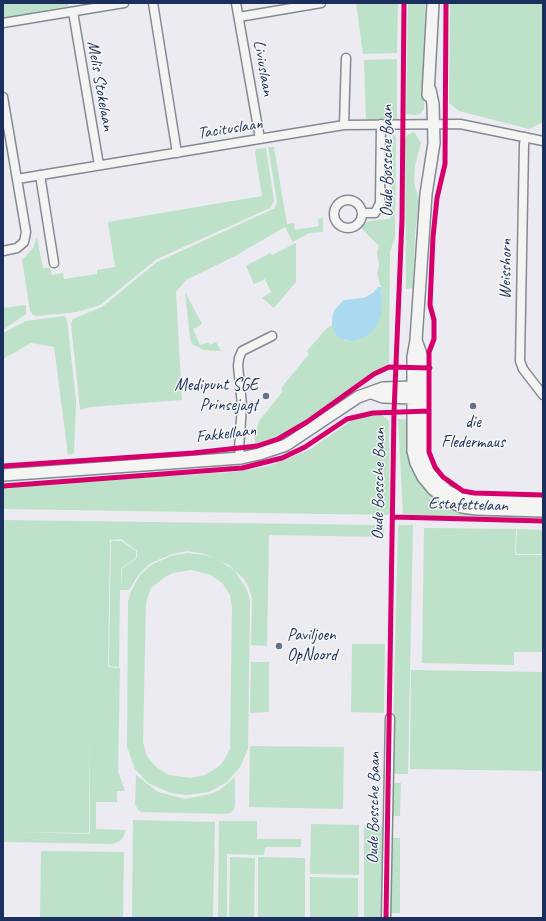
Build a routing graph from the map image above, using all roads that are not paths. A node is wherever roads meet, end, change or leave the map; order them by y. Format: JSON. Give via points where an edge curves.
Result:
{"nodes":[{"id":1,"x":124,"y":3,"type":"edge"},
{"id":2,"x":153,"y":3,"type":"edge"},
{"id":3,"x":236,"y":3,"type":"edge"},
{"id":4,"x":321,"y":3,"type":"edge"},
{"id":5,"x":433,"y":3,"type":"edge"},
{"id":6,"x":72,"y":12,"type":"junction"},
{"id":7,"x":239,"y":17,"type":"junction"},
{"id":8,"x":3,"y":23,"type":"edge"},
{"id":9,"x":346,"y":58,"type":"dead end"},
{"id":10,"x":3,"y":97,"type":"edge"},
{"id":11,"x":430,"y":123,"type":"junction"},
{"id":12,"x":381,"y":124,"type":"junction"},
{"id":13,"x":344,"y":125,"type":"junction"},
{"id":14,"x":525,"y":137,"type":"junction"},
{"id":15,"x":260,"y":139,"type":"junction"},
{"id":16,"x":543,"y":142,"type":"edge"},
{"id":17,"x":177,"y":153,"type":"junction"},
{"id":18,"x":99,"y":165,"type":"junction"},
{"id":19,"x":40,"y":175,"type":"junction"},
{"id":20,"x":17,"y":179,"type":"junction"},
{"id":21,"x":362,"y":214,"type":"dead end"},
{"id":22,"x":3,"y":251,"type":"edge"},
{"id":23,"x":54,"y":263,"type":"dead end"},
{"id":24,"x":272,"y":336,"type":"dead end"},
{"id":25,"x":416,"y":392,"type":"junction"},
{"id":26,"x":543,"y":395,"type":"edge"},
{"id":27,"x":241,"y":458,"type":"junction"},
{"id":28,"x":3,"y":475,"type":"edge"},
{"id":29,"x":543,"y":501,"type":"edge"},
{"id":30,"x":543,"y":511,"type":"edge"},
{"id":31,"x":390,"y":718,"type":"dead end"},
{"id":32,"x":386,"y":918,"type":"edge"}],
"edges":[{"from":1,"to":6,"type":"street"},
{"from":2,"to":17,"type":"street"},
{"from":3,"to":7,"type":"street","name":"Liviuslaan"},
{"from":4,"to":7,"type":"street"},
{"from":5,"to":11,"type":"street","via":[[430,90],[433,104]]},
{"from":6,"to":8,"type":"street"},
{"from":6,"to":18,"type":"street","name":"Melis Stokelaan"},
{"from":7,"to":15,"type":"street","name":"Liviuslaan"},
{"from":9,"to":13,"type":"street"},
{"from":10,"to":20,"type":"street"},
{"from":11,"to":12,"type":"street","name":"Tacituslaan"},
{"from":11,"to":14,"type":"street","name":"Tacituslaan","via":[[460,124]]},
{"from":11,"to":25,"type":"street","via":[[434,144],[422,237],[413,357]]},
{"from":12,"to":13,"type":"street","name":"Tacituslaan"},
{"from":12,"to":21,"type":"street","via":[[380,204],[375,213]]},
{"from":13,"to":15,"type":"street","name":"Tacituslaan"},
{"from":14,"to":16,"type":"street","name":"Tacituslaan"},
{"from":14,"to":26,"type":"street","name":"Weisshorn","via":[[520,361]]},
{"from":15,"to":17,"type":"street","name":"Tacituslaan"},
{"from":17,"to":18,"type":"street","name":"Tacituslaan"},
{"from":18,"to":19,"type":"street","name":"Tacituslaan"},
{"from":19,"to":20,"type":"street","name":"Tacituslaan"},
{"from":19,"to":23,"type":"street"},
{"from":20,"to":22,"type":"street","via":[[26,232],[24,242],[17,248]]},
{"from":24,"to":27,"type":"street","name":"Fakkellaan","via":[[242,351],[239,358],[242,405],[239,449]]},
{"from":25,"to":27,"type":"street","name":"Fakkellaan","via":[[383,396],[372,393],[358,397],[286,445]]},
{"from":25,"to":29,"type":"street","name":"Estafettelaan","via":[[422,452],[429,473],[447,491],[462,498],[476,500]]},
{"from":25,"to":30,"type":"street","name":"Estafettelaan","via":[[413,451],[423,477],[433,490],[462,507]]},
{"from":27,"to":28,"type":"street","name":"Fakkellaan"},
{"from":31,"to":32,"type":"street","name":"Oude Bossche Baan"}]}
